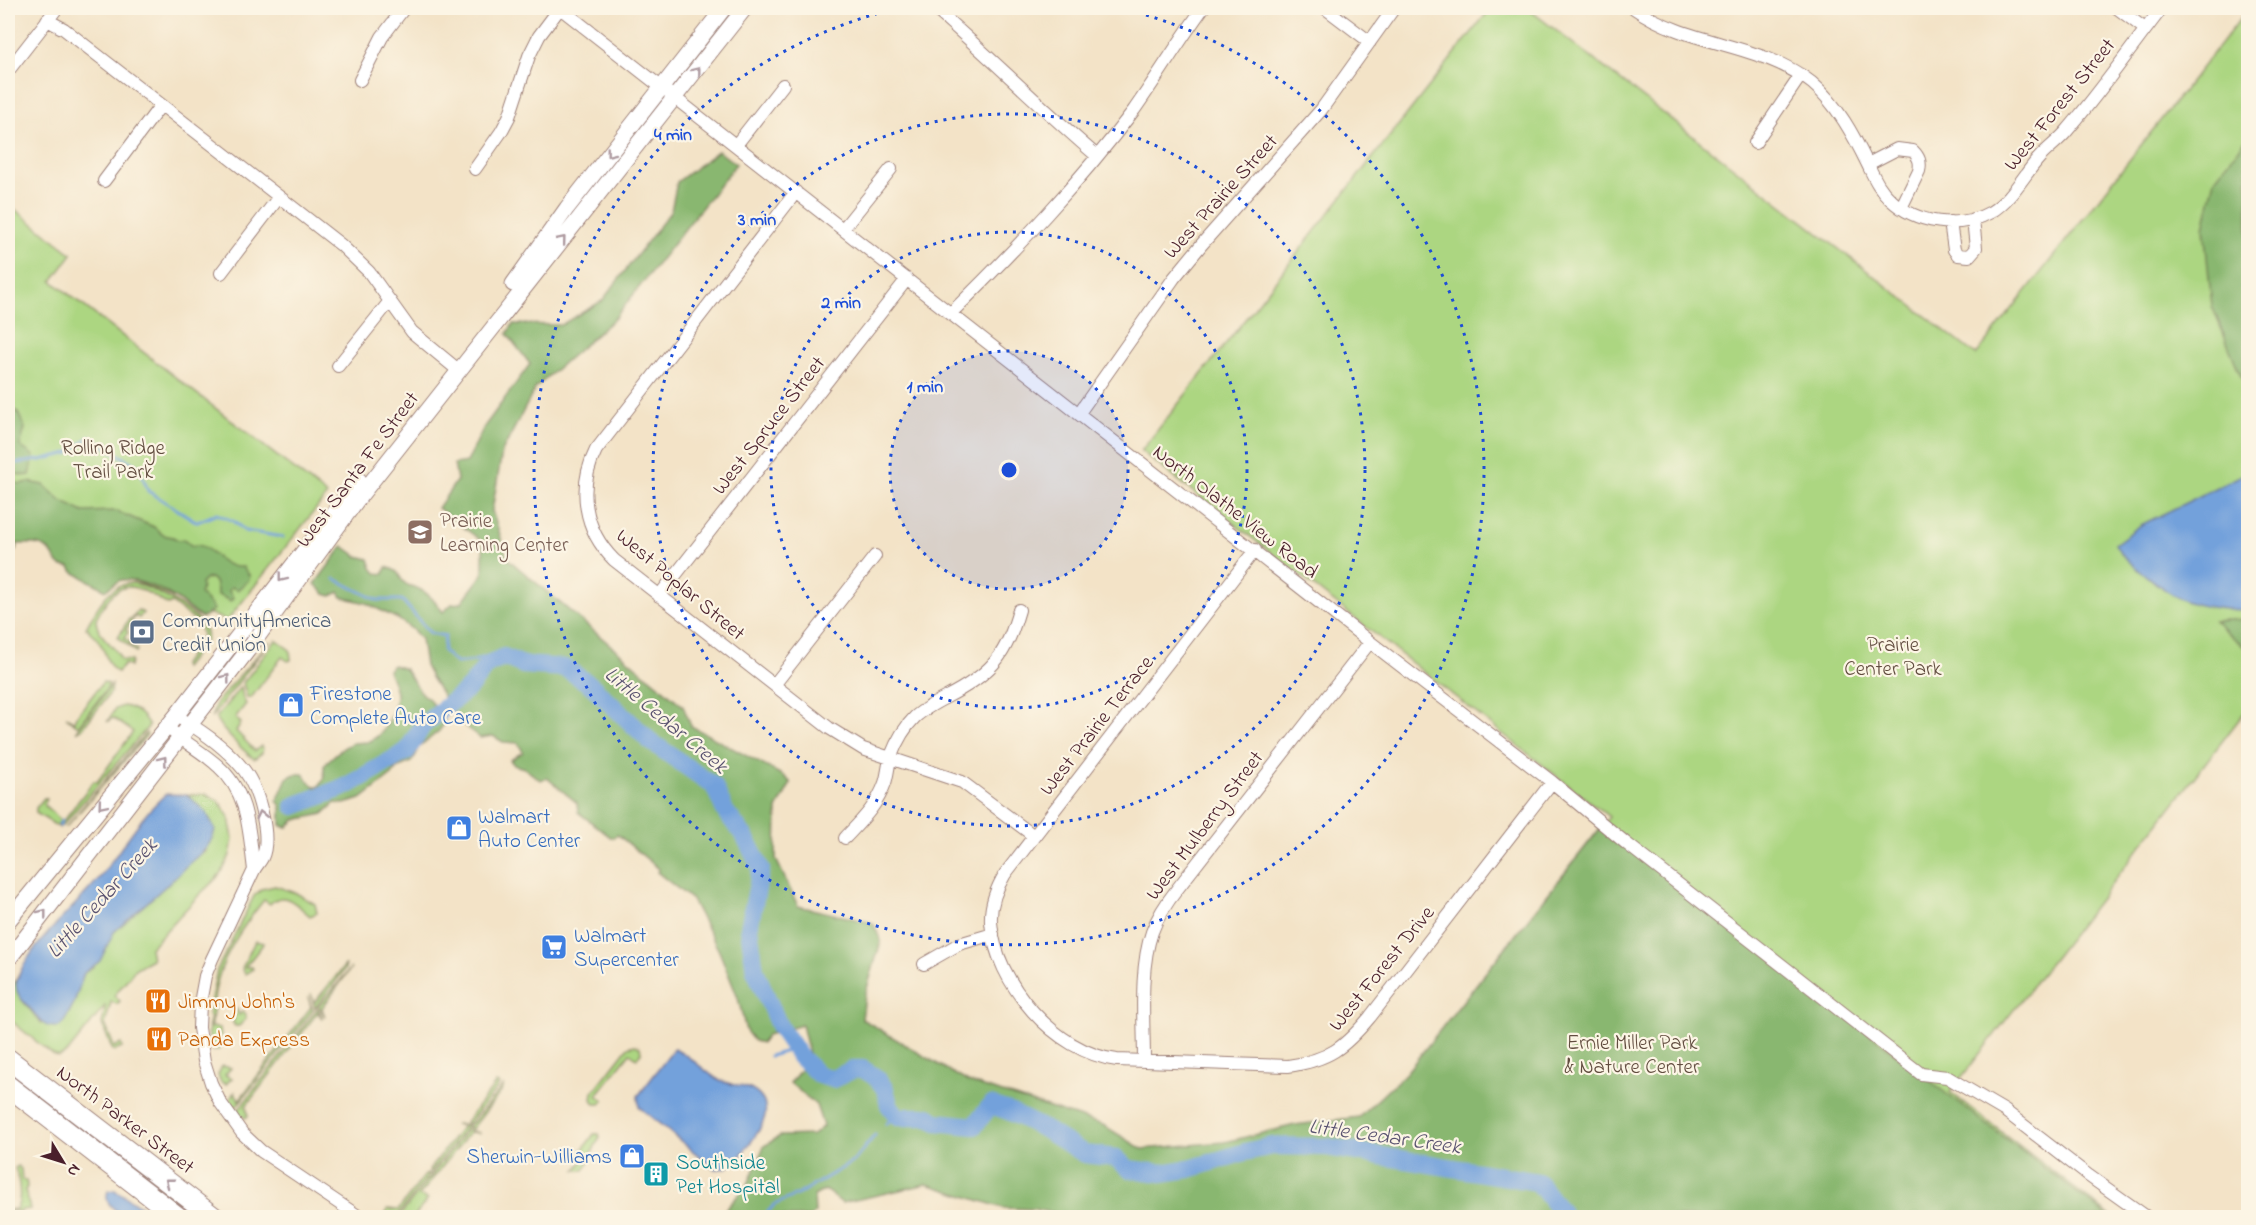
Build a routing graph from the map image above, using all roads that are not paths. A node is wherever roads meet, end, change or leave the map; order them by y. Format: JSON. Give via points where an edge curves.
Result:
{"nodes":[{"id":1,"x":57,"y":8,"type":"edge"},
{"id":2,"x":404,"y":8,"type":"edge"},
{"id":3,"x":560,"y":8,"type":"edge"},
{"id":4,"x":724,"y":8,"type":"edge"},
{"id":5,"x":746,"y":8,"type":"edge"},
{"id":6,"x":934,"y":8,"type":"edge"},
{"id":7,"x":1203,"y":8,"type":"edge"},
{"id":8,"x":1325,"y":8,"type":"edge"},
{"id":9,"x":1394,"y":8,"type":"edge"},
{"id":10,"x":1634,"y":8,"type":"edge"},
{"id":11,"x":2117,"y":8,"type":"edge"},
{"id":12,"x":2162,"y":8,"type":"edge"},
{"id":13,"x":47,"y":20,"type":"junction"},
{"id":14,"x":2145,"y":29,"type":"junction"},
{"id":15,"x":1370,"y":42,"type":"junction"},
{"id":16,"x":8,"y":71,"type":"edge"},
{"id":17,"x":1801,"y":75,"type":"junction"},
{"id":18,"x":360,"y":80,"type":"dead end"},
{"id":19,"x":783,"y":85,"type":"dead end"},
{"id":20,"x":662,"y":87,"type":"junction"},
{"id":21,"x":676,"y":98,"type":"junction"},
{"id":22,"x":162,"y":105,"type":"junction"},
{"id":23,"x":1755,"y":143,"type":"dead end"},
{"id":24,"x":736,"y":145,"type":"junction"},
{"id":25,"x":1097,"y":156,"type":"junction"},
{"id":26,"x":1868,"y":164,"type":"junction"},
{"id":27,"x":475,"y":168,"type":"dead end"},
{"id":28,"x":891,"y":170,"type":"dead end"},
{"id":29,"x":104,"y":181,"type":"dead end"},
{"id":30,"x":796,"y":192,"type":"junction"},
{"id":31,"x":279,"y":197,"type":"junction"},
{"id":32,"x":1901,"y":208,"type":"junction"},
{"id":33,"x":1976,"y":218,"type":"junction"},
{"id":34,"x":1950,"y":222,"type":"junction"},
{"id":35,"x":843,"y":229,"type":"junction"},
{"id":36,"x":221,"y":273,"type":"dead end"},
{"id":37,"x":907,"y":279,"type":"junction"},
{"id":38,"x":390,"y":301,"type":"junction"},
{"id":39,"x":951,"y":313,"type":"junction"},
{"id":40,"x":338,"y":366,"type":"dead end"},
{"id":41,"x":454,"y":367,"type":"junction"},
{"id":42,"x":1079,"y":413,"type":"junction"},
{"id":43,"x":1255,"y":550,"type":"junction"},
{"id":44,"x":875,"y":556,"type":"dead end"},
{"id":45,"x":659,"y":596,"type":"junction"},
{"id":46,"x":1019,"y":610,"type":"dead end"},
{"id":47,"x":1370,"y":642,"type":"junction"},
{"id":48,"x":774,"y":685,"type":"junction"},
{"id":49,"x":171,"y":722,"type":"junction"},
{"id":50,"x":191,"y":724,"type":"junction"},
{"id":51,"x":180,"y":738,"type":"junction"},
{"id":52,"x":891,"y":757,"type":"junction"},
{"id":53,"x":1552,"y":782,"type":"junction"},
{"id":54,"x":1035,"y":836,"type":"junction"},
{"id":55,"x":845,"y":838,"type":"dead end"},
{"id":56,"x":254,"y":870,"type":"junction"},
{"id":57,"x":8,"y":921,"type":"edge"},
{"id":58,"x":993,"y":934,"type":"junction"},
{"id":59,"x":8,"y":960,"type":"edge"},
{"id":60,"x":924,"y":964,"type":"dead end"},
{"id":61,"x":8,"y":1059,"type":"edge"},
{"id":62,"x":1144,"y":1060,"type":"junction"},
{"id":63,"x":8,"y":1086,"type":"edge"},
{"id":64,"x":179,"y":1218,"type":"edge"},
{"id":65,"x":215,"y":1218,"type":"edge"},
{"id":66,"x":361,"y":1218,"type":"edge"},
{"id":67,"x":2148,"y":1218,"type":"edge"}],
"edges":[{"from":1,"to":13,"type":"street"},
{"from":2,"to":18,"type":"street","via":[[382,37]]},
{"from":3,"to":20,"type":"street","name":"North Olathe View Road"},
{"from":3,"to":27,"type":"street","via":[[529,56],[509,117]]},
{"from":4,"to":20,"type":"street","name":"West Santa Fe Street"},
{"from":21,"to":5,"type":"street","name":"West Santa Fe Street","one_way":true},
{"from":6,"to":25,"type":"street"},
{"from":7,"to":25,"type":"street","via":[[1133,111]]},
{"from":8,"to":15,"type":"street"},
{"from":9,"to":15,"type":"street","name":"West Prairie Street"},
{"from":10,"to":17,"type":"street","via":[[1670,29],[1766,58]]},
{"from":11,"to":14,"type":"street"},
{"from":12,"to":14,"type":"street","name":"West Forest Street"},
{"from":13,"to":16,"type":"street"},
{"from":13,"to":22,"type":"street"},
{"from":14,"to":33,"type":"street","name":"West Forest Street","via":[[2069,128],[2012,193]]},
{"from":15,"to":42,"type":"street","name":"West Prairie Street","via":[[1321,110],[1181,269]]},
{"from":17,"to":23,"type":"street"},
{"from":17,"to":26,"type":"street","via":[[1837,110]]},
{"from":19,"to":24,"type":"street"},
{"from":20,"to":21,"type":"street","name":"North Olathe View Road"},
{"from":20,"to":41,"type":"street","name":"West Santa Fe Street","one_way":true,"via":[[567,208]]},
{"from":21,"to":24,"type":"street","name":"North Olathe View Road"},
{"from":41,"to":21,"type":"street","name":"West Santa Fe Street","one_way":true},
{"from":22,"to":29,"type":"street"},
{"from":22,"to":31,"type":"street"},
{"from":24,"to":30,"type":"street","name":"North Olathe View Road"},
{"from":25,"to":39,"type":"street","via":[[1031,232]]},
{"from":26,"to":32,"type":"street","via":[[1881,189]]},
{"from":26,"to":32,"type":"street","via":[[1898,149],[1913,151],[1918,157],[1919,171]]},
{"from":28,"to":35,"type":"street"},
{"from":30,"to":35,"type":"street","name":"North Olathe View Road"},
{"from":30,"to":45,"type":"street","name":"West Poplar Street","via":[[603,439],[592,459],[585,496],[597,539],[614,560]]},
{"from":31,"to":36,"type":"street"},
{"from":31,"to":38,"type":"street","via":[[356,259]]},
{"from":32,"to":34,"type":"street","via":[[1920,218]]},
{"from":33,"to":34,"type":"street"},
{"from":33,"to":34,"type":"street","via":[[1976,248],[1969,256],[1958,255],[1954,250]]},
{"from":35,"to":37,"type":"street","name":"North Olathe View Road"},
{"from":37,"to":39,"type":"street","name":"North Olathe View Road"},
{"from":37,"to":45,"type":"street","name":"West Spruce Street"},
{"from":38,"to":40,"type":"street"},
{"from":38,"to":41,"type":"street","via":[[412,332]]},
{"from":39,"to":42,"type":"street","name":"North Olathe View Road"},
{"from":41,"to":49,"type":"street","name":"West Santa Fe Street","one_way":true},
{"from":50,"to":41,"type":"street","name":"West Santa Fe Street","one_way":true},
{"from":42,"to":43,"type":"street","name":"North Olathe View Road"},
{"from":43,"to":47,"type":"street","name":"North Olathe View Road"},
{"from":43,"to":54,"type":"street","name":"West Prairie Terrace"},
{"from":44,"to":48,"type":"street"},
{"from":45,"to":48,"type":"street","name":"West Poplar Street"},
{"from":46,"to":52,"type":"street","via":[[1012,638],[990,668],[915,717]]},
{"from":47,"to":53,"type":"street","name":"North Olathe View Road"},
{"from":47,"to":62,"type":"street","name":"West Mulberry Street","via":[[1158,918],[1148,946]]},
{"from":48,"to":52,"type":"street","name":"West Poplar Street","via":[[863,749]]},
{"from":49,"to":50,"type":"street"},
{"from":49,"to":51,"type":"street"},
{"from":49,"to":57,"type":"street","name":"West Santa Fe Street","one_way":true},
{"from":50,"to":51,"type":"street","name":"West Santa Fe Street"},
{"from":56,"to":50,"type":"street","one_way":true,"via":[[265,845],[263,820],[246,772]]},
{"from":51,"to":56,"type":"street","via":[[219,766],[236,789],[248,821]]},
{"from":59,"to":51,"type":"street","name":"West Santa Fe Street","one_way":true},
{"from":52,"to":54,"type":"street","name":"West Poplar Street","via":[[962,782]]},
{"from":52,"to":55,"type":"street","via":[[879,796]]},
{"from":53,"to":62,"type":"street","name":"West Forest Drive","via":[[1370,1017],[1338,1050],[1309,1063],[1288,1066]]},
{"from":53,"to":67,"type":"street","name":"North Olathe View Road","via":[[1921,1074],[1947,1077],[2005,1111]]},
{"from":54,"to":58,"type":"street","name":"West Prairie Terrace","via":[[997,887]]},
{"from":56,"to":66,"type":"street","via":[[206,976],[199,1028],[204,1061],[217,1097],[242,1133]]},
{"from":58,"to":60,"type":"street","via":[[959,944]]},
{"from":58,"to":62,"type":"street","name":"West Prairie Terrace","via":[[1005,969],[1031,1009],[1053,1032],[1094,1056]]},
{"from":65,"to":61,"type":"highway","name":"North Parker Street","one_way":true},
{"from":63,"to":64,"type":"highway"}]}
